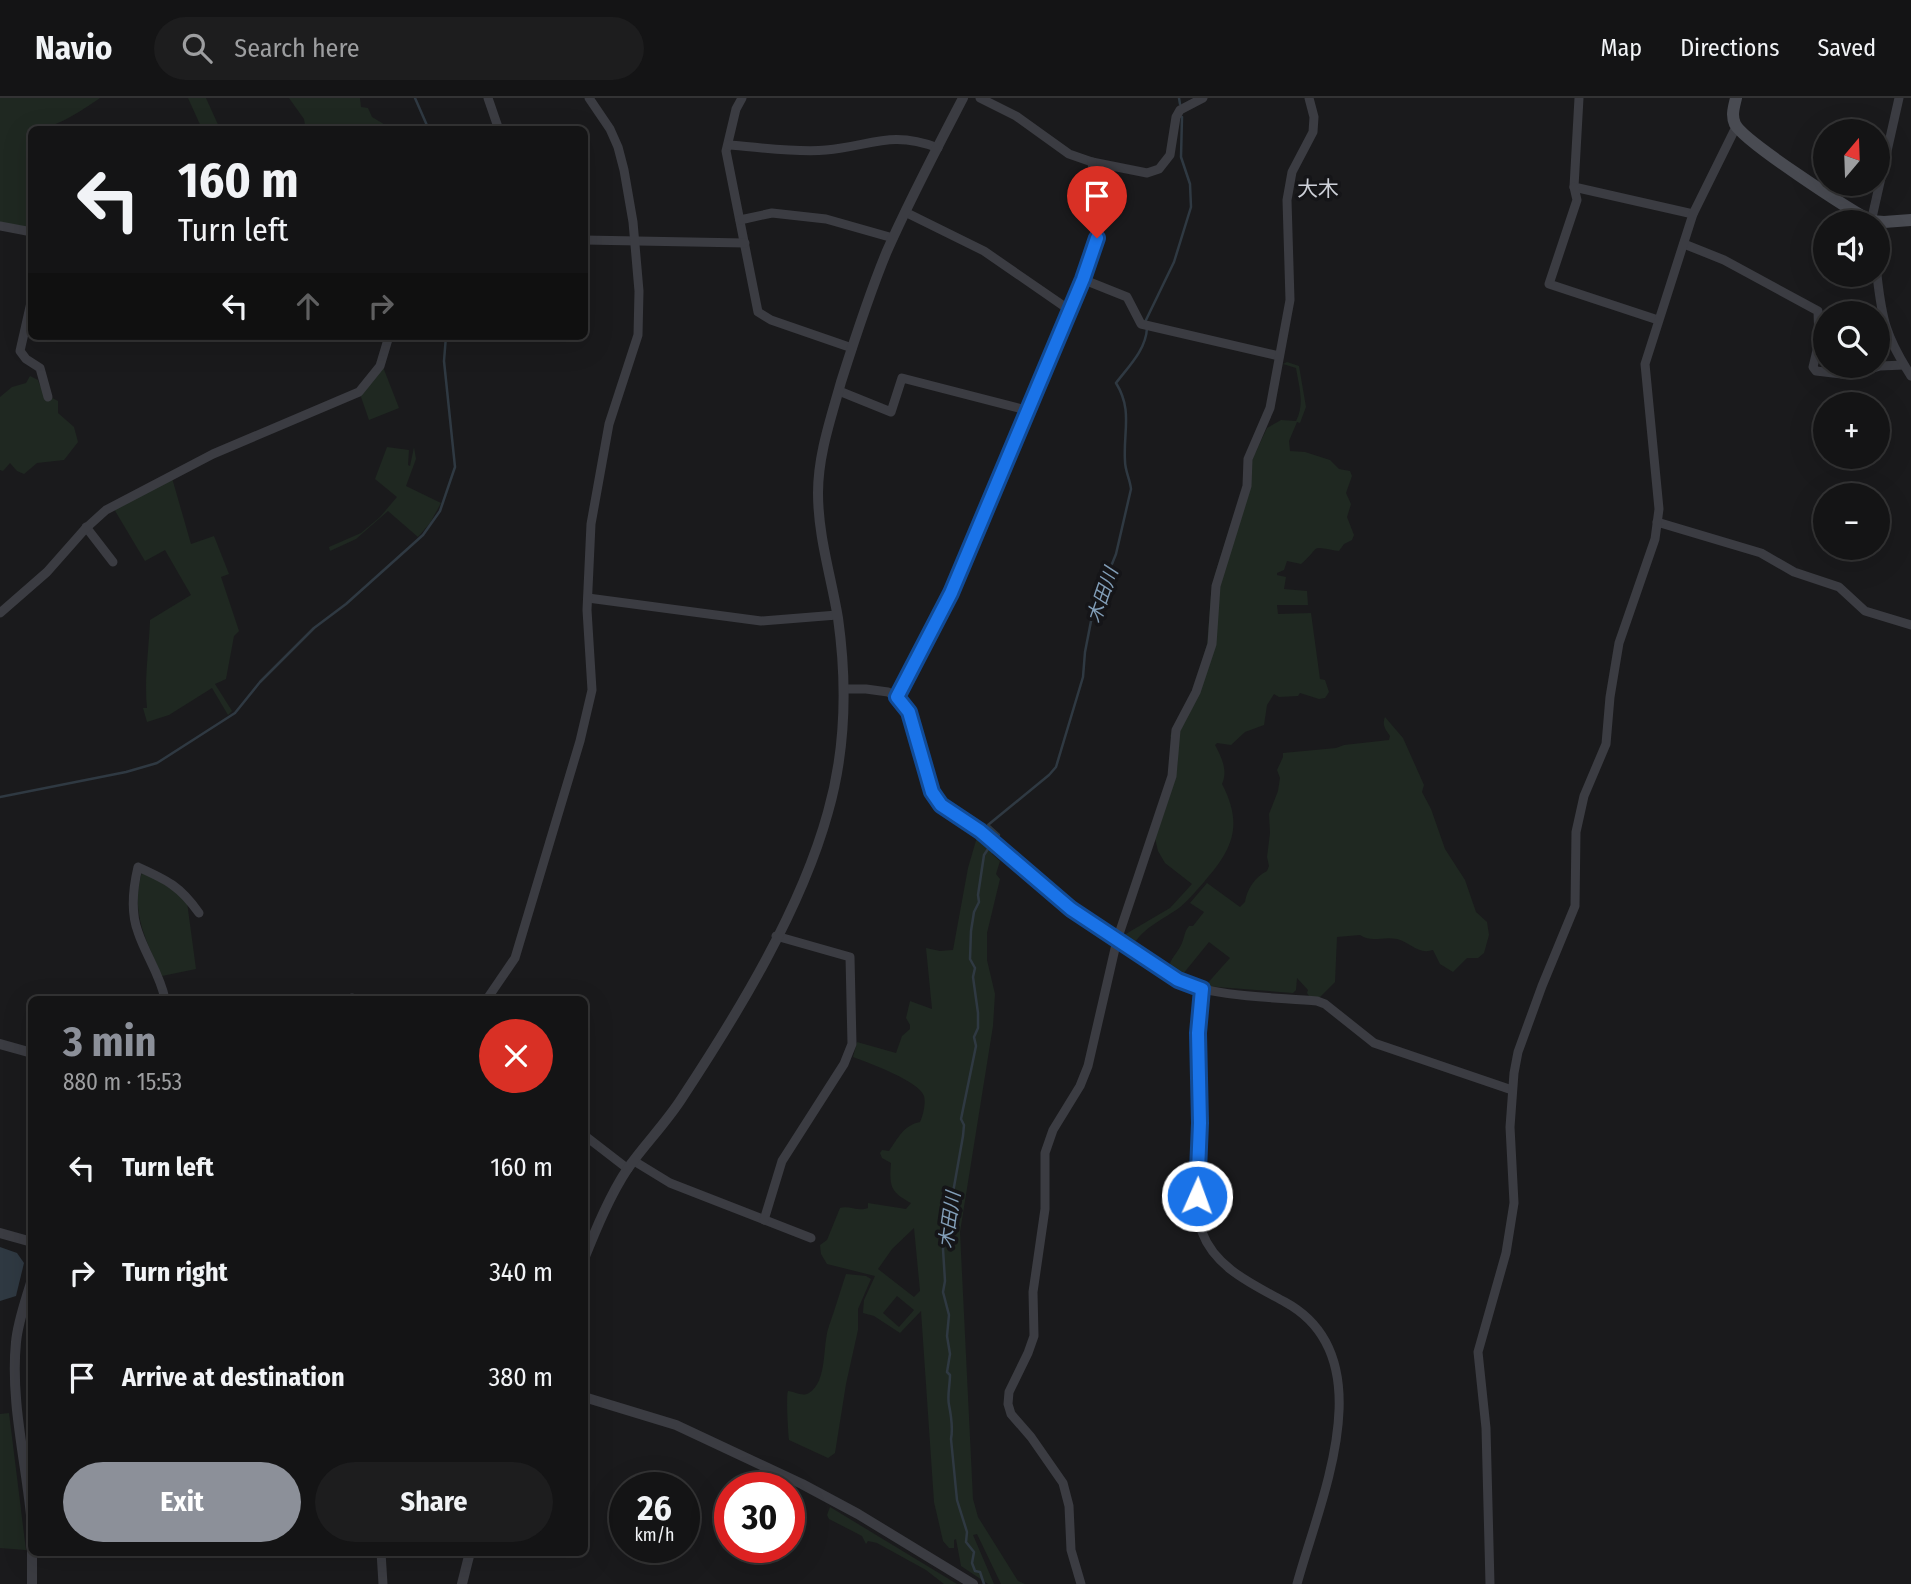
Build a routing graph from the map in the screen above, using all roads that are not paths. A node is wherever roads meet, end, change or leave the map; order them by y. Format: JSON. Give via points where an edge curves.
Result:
{"nodes":[{"id":1,"x":488,"y":98,"type":"edge"},
{"id":2,"x":589,"y":98,"type":"edge"},
{"id":3,"x":742,"y":98,"type":"edge"},
{"id":4,"x":963,"y":98,"type":"edge"},
{"id":5,"x":980,"y":98,"type":"edge"},
{"id":6,"x":1203,"y":98,"type":"edge"},
{"id":7,"x":1309,"y":98,"type":"edge"},
{"id":8,"x":1579,"y":98,"type":"edge"},
{"id":9,"x":1737,"y":98,"type":"edge"},
{"id":10,"x":1899,"y":98,"type":"edge"},
{"id":11,"x":498,"y":126,"type":"edge"},
{"id":12,"x":1736,"y":127,"type":"junction"},
{"id":13,"x":728,"y":145,"type":"junction"},
{"id":14,"x":938,"y":148,"type":"junction"},
{"id":15,"x":1092,"y":162,"type":"junction"},
{"id":16,"x":1574,"y":187,"type":"junction"},
{"id":17,"x":1854,"y":210,"type":"edge"},
{"id":18,"x":1874,"y":210,"type":"edge"},
{"id":19,"x":905,"y":212,"type":"junction"},
{"id":20,"x":1693,"y":214,"type":"junction"},
{"id":21,"x":740,"y":220,"type":"junction"},
{"id":22,"x":1911,"y":220,"type":"edge"},
{"id":23,"x":1890,"y":222,"type":"edge"},
{"id":24,"x":0,"y":226,"type":"edge"},
{"id":25,"x":28,"y":231,"type":"edge"},
{"id":26,"x":893,"y":238,"type":"junction"},
{"id":27,"x":635,"y":239,"type":"junction"},
{"id":28,"x":588,"y":240,"type":"edge"},
{"id":29,"x":745,"y":243,"type":"junction"},
{"id":30,"x":1684,"y":244,"type":"junction"},
{"id":31,"x":1083,"y":279,"type":"junction"},
{"id":32,"x":1878,"y":287,"type":"edge"},
{"id":33,"x":1068,"y":309,"type":"junction"},
{"id":34,"x":28,"y":316,"type":"edge"},
{"id":35,"x":1658,"y":320,"type":"junction"},
{"id":36,"x":388,"y":340,"type":"edge"},
{"id":37,"x":852,"y":348,"type":"junction"},
{"id":38,"x":1279,"y":356,"type":"junction"},
{"id":39,"x":1904,"y":365,"type":"junction"},
{"id":40,"x":1911,"y":376,"type":"edge"},
{"id":41,"x":839,"y":391,"type":"junction"},
{"id":42,"x":48,"y":397,"type":"dead end"},
{"id":43,"x":1027,"y":410,"type":"junction"},
{"id":44,"x":1657,"y":522,"type":"junction"},
{"id":45,"x":86,"y":527,"type":"junction"},
{"id":46,"x":113,"y":562,"type":"dead end"},
{"id":47,"x":588,"y":598,"type":"junction"},
{"id":48,"x":0,"y":613,"type":"edge"},
{"id":49,"x":837,"y":615,"type":"junction"},
{"id":50,"x":1911,"y":625,"type":"edge"},
{"id":51,"x":844,"y":689,"type":"junction"},
{"id":52,"x":897,"y":697,"type":"junction"},
{"id":53,"x":199,"y":913,"type":"dead end"},
{"id":54,"x":776,"y":936,"type":"junction"},
{"id":55,"x":1117,"y":940,"type":"junction"},
{"id":56,"x":1202,"y":989,"type":"junction"},
{"id":57,"x":164,"y":996,"type":"edge"},
{"id":58,"x":490,"y":996,"type":"edge"},
{"id":59,"x":0,"y":1044,"type":"edge"},
{"id":60,"x":28,"y":1052,"type":"edge"},
{"id":61,"x":1512,"y":1090,"type":"junction"},
{"id":62,"x":588,"y":1138,"type":"edge"},
{"id":63,"x":631,"y":1165,"type":"junction"},
{"id":64,"x":764,"y":1220,"type":"junction"},
{"id":65,"x":0,"y":1233,"type":"edge"},
{"id":66,"x":811,"y":1238,"type":"dead end"},
{"id":67,"x":28,"y":1241,"type":"edge"},
{"id":68,"x":588,"y":1250,"type":"edge"},
{"id":69,"x":28,"y":1294,"type":"edge"},
{"id":70,"x":588,"y":1399,"type":"edge"},
{"id":71,"x":28,"y":1480,"type":"edge"},
{"id":72,"x":32,"y":1556,"type":"edge"},
{"id":73,"x":381,"y":1556,"type":"edge"},
{"id":74,"x":469,"y":1556,"type":"edge"},
{"id":75,"x":970,"y":1583,"type":"edge"},
{"id":76,"x":32,"y":1584,"type":"edge"},
{"id":77,"x":383,"y":1584,"type":"edge"},
{"id":78,"x":462,"y":1584,"type":"edge"},
{"id":79,"x":1081,"y":1584,"type":"edge"},
{"id":80,"x":1297,"y":1584,"type":"edge"},
{"id":81,"x":1490,"y":1584,"type":"edge"}],
"edges":[{"from":1,"to":11,"type":"street"},
{"from":2,"to":27,"type":"street","via":[[618,147]]},
{"from":3,"to":13,"type":"street"},
{"from":4,"to":14,"type":"street"},
{"from":5,"to":15,"type":"street","via":[[1069,154]]},
{"from":6,"to":15,"type":"street","via":[[1178,113],[1173,145],[1159,169],[1147,173]]},
{"from":7,"to":38,"type":"street","via":[[1313,132],[1289,181],[1290,300]]},
{"from":8,"to":16,"type":"street"},
{"from":9,"to":12,"type":"main road"},
{"from":10,"to":18,"type":"street"},
{"from":12,"to":17,"type":"main road"},
{"from":12,"to":20,"type":"street"},
{"from":13,"to":14,"type":"street","via":[[825,150],[874,140],[915,140]]},
{"from":13,"to":21,"type":"street"},
{"from":14,"to":19,"type":"street"},
{"from":15,"to":31,"type":"street","via":[[1099,225]]},
{"from":16,"to":20,"type":"street"},
{"from":16,"to":35,"type":"street","via":[[1577,200],[1549,284]]},
{"from":19,"to":26,"type":"street"},
{"from":19,"to":33,"type":"street","via":[[984,251]]},
{"from":20,"to":30,"type":"street"},
{"from":21,"to":26,"type":"street","via":[[772,213]]},
{"from":21,"to":29,"type":"street"},
{"from":22,"to":23,"type":"main road"},
{"from":24,"to":25,"type":"street"},
{"from":26,"to":37,"type":"street"},
{"from":27,"to":28,"type":"street"},
{"from":27,"to":29,"type":"street"},
{"from":27,"to":47,"type":"street","via":[[638,335],[609,424],[591,524]]},
{"from":29,"to":37,"type":"street","via":[[755,303],[762,316]]},
{"from":30,"to":35,"type":"street"},
{"from":30,"to":39,"type":"street","via":[[1724,260],[1818,311],[1816,371],[1850,375]]},
{"from":31,"to":33,"type":"street"},
{"from":31,"to":38,"type":"street","via":[[1127,298],[1141,324]]},
{"from":32,"to":39,"type":"street","via":[[1892,346]]},
{"from":33,"to":43,"type":"street"},
{"from":34,"to":42,"type":"street","via":[[20,351],[40,368]]},
{"from":35,"to":44,"type":"street","via":[[1645,364]]},
{"from":36,"to":45,"type":"street","via":[[380,366],[359,391],[213,454],[115,505]]},
{"from":37,"to":41,"type":"street"},
{"from":38,"to":55,"type":"street","via":[[1270,408],[1248,459],[1247,486],[1216,586],[1212,644],[1196,692],[1176,730],[1172,776]]},
{"from":39,"to":40,"type":"street"},
{"from":41,"to":43,"type":"street","via":[[891,412],[902,378]]},
{"from":41,"to":49,"type":"street","via":[[818,489],[822,545]]},
{"from":43,"to":52,"type":"street","via":[[951,593]]},
{"from":44,"to":50,"type":"street","via":[[1761,553],[1794,572],[1839,587],[1865,611]]},
{"from":44,"to":61,"type":"street","via":[[1619,643],[1606,744],[1584,796],[1576,832],[1575,905],[1518,1052]]},
{"from":45,"to":46,"type":"street"},
{"from":45,"to":48,"type":"street","via":[[47,572]]},
{"from":47,"to":49,"type":"street","via":[[761,621]]},
{"from":47,"to":58,"type":"street","via":[[593,683],[580,741],[515,958]]},
{"from":49,"to":51,"type":"street"},
{"from":51,"to":52,"type":"street","via":[[888,692]]},
{"from":51,"to":54,"type":"street","via":[[839,761],[829,810],[812,862]]},
{"from":52,"to":55,"type":"street","via":[[909,712],[932,792],[941,805]]},
{"from":53,"to":57,"type":"street","via":[[171,882],[138,867],[133,888],[137,931]]},
{"from":54,"to":63,"type":"street","via":[[716,1047]]},
{"from":54,"to":64,"type":"street","via":[[850,957],[853,1024],[844,1064],[782,1161]]},
{"from":55,"to":56,"type":"street","via":[[1178,980]]},
{"from":55,"to":79,"type":"street","via":[[1088,1066],[1045,1153],[1045,1209],[1033,1292],[1034,1336],[1008,1399],[1012,1413],[1063,1483]]},
{"from":56,"to":61,"type":"street","via":[[1317,1001],[1374,1043]]},
{"from":56,"to":80,"type":"street","via":[[1197,1196],[1203,1234],[1227,1267],[1306,1317],[1329,1346],[1338,1369],[1336,1446]]},
{"from":59,"to":60,"type":"street"},
{"from":61,"to":81,"type":"street","via":[[1514,1203],[1506,1253],[1478,1352],[1486,1428]]},
{"from":62,"to":63,"type":"street"},
{"from":63,"to":64,"type":"street"},
{"from":63,"to":68,"type":"street"},
{"from":64,"to":66,"type":"street"},
{"from":65,"to":67,"type":"street"},
{"from":69,"to":71,"type":"street","via":[[16,1339],[15,1365]]},
{"from":70,"to":75,"type":"street","via":[[676,1424],[802,1484]]},
{"from":72,"to":76,"type":"street"},
{"from":73,"to":77,"type":"street"},
{"from":74,"to":78,"type":"street"}]}
